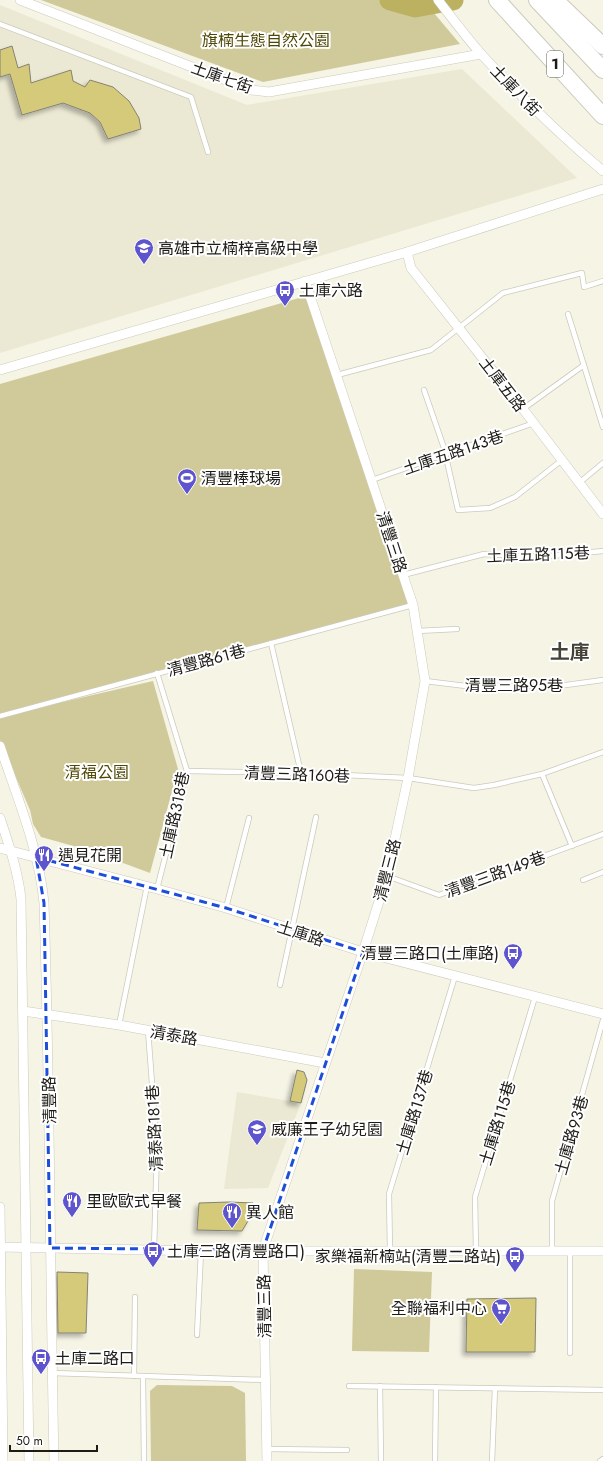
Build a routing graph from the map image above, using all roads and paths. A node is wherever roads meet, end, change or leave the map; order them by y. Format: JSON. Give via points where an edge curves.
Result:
{"nodes":[{"id":1,"x":438,"y":0,"type":"edge"},
{"id":2,"x":497,"y":0,"type":"edge"},
{"id":3,"x":555,"y":0,"type":"edge"},
{"id":4,"x":24,"y":1,"type":"edge"},
{"id":5,"x":538,"y":1,"type":"edge"},
{"id":6,"x":0,"y":24,"type":"edge"},
{"id":7,"x":603,"y":46,"type":"edge"},
{"id":8,"x":481,"y":54,"type":"junction"},
{"id":9,"x":603,"y":70,"type":"edge"},
{"id":10,"x":603,"y":116,"type":"edge"},
{"id":11,"x":208,"y":152,"type":"dead end"},
{"id":12,"x":603,"y":171,"type":"edge"},
{"id":13,"x":603,"y":189,"type":"edge"},
{"id":14,"x":407,"y":252,"type":"junction"},
{"id":15,"x":603,"y":280,"type":"edge"},
{"id":16,"x":305,"y":281,"type":"junction"},
{"id":17,"x":568,"y":314,"type":"dead end"},
{"id":18,"x":459,"y":328,"type":"junction"},
{"id":19,"x":584,"y":365,"type":"junction"},
{"id":20,"x":0,"y":370,"type":"edge"},
{"id":21,"x":337,"y":375,"type":"junction"},
{"id":22,"x":424,"y":390,"type":"dead end"},
{"id":23,"x":523,"y":409,"type":"junction"},
{"id":24,"x":534,"y":423,"type":"junction"},
{"id":25,"x":603,"y":427,"type":"edge"},
{"id":26,"x":446,"y":455,"type":"junction"},
{"id":27,"x":562,"y":460,"type":"junction"},
{"id":28,"x":603,"y":463,"type":"edge"},
{"id":29,"x":372,"y":480,"type":"junction"},
{"id":30,"x":579,"y":483,"type":"junction"},
{"id":31,"x":603,"y":514,"type":"edge"},
{"id":32,"x":603,"y":551,"type":"edge"},
{"id":33,"x":403,"y":575,"type":"junction"},
{"id":34,"x":413,"y":605,"type":"junction"},
{"id":35,"x":457,"y":629,"type":"dead end"},
{"id":36,"x":417,"y":631,"type":"junction"},
{"id":37,"x":271,"y":643,"type":"junction"},
{"id":38,"x":157,"y":673,"type":"junction"},
{"id":39,"x":603,"y":680,"type":"edge"},
{"id":40,"x":425,"y":681,"type":"junction"},
{"id":41,"x":0,"y":716,"type":"edge"},
{"id":42,"x":0,"y":746,"type":"edge"},
{"id":43,"x":603,"y":752,"type":"edge"},
{"id":44,"x":187,"y":771,"type":"junction"},
{"id":45,"x":301,"y":773,"type":"junction"},
{"id":46,"x":542,"y":774,"type":"junction"},
{"id":47,"x":408,"y":778,"type":"junction"},
{"id":48,"x":316,"y":817,"type":"dead end"},
{"id":49,"x":0,"y":818,"type":"edge"},
{"id":50,"x":248,"y":818,"type":"dead end"},
{"id":51,"x":603,"y":834,"type":"edge"},
{"id":52,"x":572,"y":846,"type":"junction"},
{"id":53,"x":0,"y":848,"type":"edge"},
{"id":54,"x":11,"y":851,"type":"junction"},
{"id":55,"x":36,"y":857,"type":"junction"},
{"id":56,"x":603,"y":872,"type":"edge"},
{"id":57,"x":387,"y":876,"type":"junction"},
{"id":58,"x":583,"y":880,"type":"dead end"},
{"id":59,"x":147,"y":886,"type":"junction"},
{"id":60,"x":157,"y":889,"type":"junction"},
{"id":61,"x":226,"y":908,"type":"junction"},
{"id":62,"x":293,"y":930,"type":"junction"},
{"id":63,"x":363,"y":952,"type":"junction"},
{"id":64,"x":455,"y":976,"type":"junction"},
{"id":65,"x":280,"y":985,"type":"dead end"},
{"id":66,"x":535,"y":997,"type":"junction"},
{"id":67,"x":23,"y":1011,"type":"junction"},
{"id":68,"x":48,"y":1014,"type":"junction"},
{"id":69,"x":603,"y":1014,"type":"edge"},
{"id":70,"x":603,"y":1020,"type":"edge"},
{"id":71,"x":119,"y":1025,"type":"junction"},
{"id":72,"x":148,"y":1030,"type":"junction"},
{"id":73,"x":325,"y":1063,"type":"junction"},
{"id":74,"x":0,"y":1207,"type":"edge"},
{"id":75,"x":0,"y":1247,"type":"edge"},
{"id":76,"x":26,"y":1248,"type":"junction"},
{"id":77,"x":50,"y":1248,"type":"junction"},
{"id":78,"x":154,"y":1250,"type":"junction"},
{"id":79,"x":263,"y":1250,"type":"junction"},
{"id":80,"x":201,"y":1251,"type":"junction"},
{"id":81,"x":390,"y":1251,"type":"junction"},
{"id":82,"x":476,"y":1251,"type":"junction"},
{"id":83,"x":552,"y":1251,"type":"junction"},
{"id":84,"x":570,"y":1251,"type":"junction"},
{"id":85,"x":603,"y":1251,"type":"edge"},
{"id":86,"x":135,"y":1297,"type":"dead end"},
{"id":87,"x":197,"y":1335,"type":"dead end"},
{"id":88,"x":570,"y":1353,"type":"dead end"},
{"id":89,"x":52,"y":1373,"type":"junction"},
{"id":90,"x":134,"y":1376,"type":"junction"},
{"id":91,"x":143,"y":1376,"type":"junction"},
{"id":92,"x":266,"y":1380,"type":"junction"},
{"id":93,"x":349,"y":1386,"type":"dead end"},
{"id":94,"x":380,"y":1386,"type":"junction"},
{"id":95,"x":436,"y":1387,"type":"junction"},
{"id":96,"x":495,"y":1388,"type":"junction"},
{"id":97,"x":603,"y":1390,"type":"edge"},
{"id":98,"x":267,"y":1449,"type":"junction"},
{"id":99,"x":347,"y":1450,"type":"dead end"},
{"id":100,"x":603,"y":1459,"type":"edge"},
{"id":101,"x":3,"y":1461,"type":"edge"},
{"id":102,"x":29,"y":1461,"type":"edge"},
{"id":103,"x":54,"y":1461,"type":"edge"},
{"id":104,"x":144,"y":1461,"type":"edge"},
{"id":105,"x":267,"y":1461,"type":"edge"},
{"id":106,"x":381,"y":1461,"type":"edge"},
{"id":107,"x":436,"y":1461,"type":"edge"},
{"id":108,"x":492,"y":1461,"type":"edge"},
{"id":109,"x":600,"y":1461,"type":"edge"}],
"edges":[{"from":1,"to":8,"type":"street","name":"土庫八街"},
{"from":2,"to":10,"type":"highway","number":"1"},
{"from":3,"to":7,"type":"highway"},
{"from":4,"to":8,"type":"street","name":"土庫七街","via":[[251,90],[269,92]]},
{"from":5,"to":9,"type":"highway","number":"1"},
{"from":6,"to":11,"type":"lane","via":[[191,97]]},
{"from":8,"to":12,"type":"street","name":"土庫八街","via":[[564,138]]},
{"from":13,"to":14,"type":"street"},
{"from":14,"to":16,"type":"street"},
{"from":14,"to":18,"type":"street","name":"土庫五路","via":[[411,268]]},
{"from":15,"to":18,"type":"lane","via":[[584,287],[582,273],[503,293]]},
{"from":16,"to":20,"type":"street"},
{"from":16,"to":21,"type":"street","name":"清豐三路"},
{"from":17,"to":19,"type":"lane"},
{"from":18,"to":21,"type":"lane","via":[[431,350]]},
{"from":18,"to":23,"type":"street","name":"土庫五路"},
{"from":19,"to":23,"type":"lane"},
{"from":19,"to":25,"type":"lane"},
{"from":21,"to":29,"type":"street","name":"清豐三路"},
{"from":22,"to":26,"type":"lane"},
{"from":23,"to":24,"type":"street","name":"土庫五路"},
{"from":24,"to":26,"type":"lane","name":"土庫五路143巷"},
{"from":24,"to":27,"type":"street","name":"土庫五路"},
{"from":26,"to":27,"type":"lane","via":[[458,510],[490,508],[515,497]]},
{"from":26,"to":29,"type":"lane","name":"土庫五路143巷"},
{"from":27,"to":30,"type":"street","name":"土庫五路"},
{"from":28,"to":30,"type":"lane"},
{"from":29,"to":33,"type":"street","name":"清豐三路"},
{"from":30,"to":31,"type":"street","name":"土庫五路"},
{"from":32,"to":33,"type":"lane","name":"土庫五路115巷","via":[[541,557],[484,554]]},
{"from":33,"to":34,"type":"street","name":"清豐三路"},
{"from":34,"to":36,"type":"street","name":"清豐三路"},
{"from":34,"to":37,"type":"lane","name":"清豐路61巷"},
{"from":35,"to":36,"type":"lane"},
{"from":36,"to":40,"type":"street","name":"清豐三路"},
{"from":37,"to":38,"type":"lane","name":"清豐路61巷"},
{"from":37,"to":45,"type":"lane"},
{"from":38,"to":41,"type":"lane","name":"清豐路61巷"},
{"from":38,"to":44,"type":"lane","name":"土庫路318巷"},
{"from":39,"to":40,"type":"lane","name":"清豐三路95巷","via":[[566,685],[474,687]]},
{"from":40,"to":47,"type":"street","name":"清豐三路"},
{"from":42,"to":55,"type":"street","name":"清豐路"},
{"from":43,"to":46,"type":"lane","name":"清豐三路160巷"},
{"from":44,"to":45,"type":"lane","name":"清豐三路160巷"},
{"from":44,"to":60,"type":"lane","name":"土庫路318巷"},
{"from":45,"to":47,"type":"lane","name":"清豐三路160巷"},
{"from":46,"to":47,"type":"lane","name":"清豐三路160巷","via":[[474,788]]},
{"from":46,"to":52,"type":"lane"},
{"from":47,"to":57,"type":"street","name":"清豐三路"},
{"from":48,"to":62,"type":"lane"},
{"from":49,"to":54,"type":"street","name":"清豐路"},
{"from":50,"to":61,"type":"lane"},
{"from":51,"to":52,"type":"lane","name":"清豐三路149巷"},
{"from":52,"to":57,"type":"lane","name":"清豐三路149巷","via":[[439,895]]},
{"from":53,"to":54,"type":"street","name":"土庫路"},
{"from":54,"to":55,"type":"street","name":"土庫路"},
{"from":54,"to":67,"type":"street","name":"清豐路","via":[[21,899]]},
{"from":55,"to":59,"type":"street","name":"土庫路"},
{"from":55,"to":68,"type":"street","name":"清豐路","via":[[44,903]]},
{"from":56,"to":58,"type":"lane"},
{"from":57,"to":63,"type":"street","name":"清豐三路"},
{"from":59,"to":60,"type":"street","name":"土庫路"},
{"from":59,"to":71,"type":"lane"},
{"from":60,"to":61,"type":"street","name":"土庫路"},
{"from":61,"to":62,"type":"street","name":"土庫路"},
{"from":62,"to":63,"type":"street","name":"土庫路"},
{"from":62,"to":65,"type":"lane"},
{"from":63,"to":64,"type":"street","name":"土庫路"},
{"from":63,"to":73,"type":"street","name":"清豐三路"},
{"from":64,"to":66,"type":"street","name":"土庫路"},
{"from":64,"to":81,"type":"lane","name":"土庫路137巷","via":[[389,1194]]},
{"from":66,"to":69,"type":"street","name":"土庫路"},
{"from":66,"to":82,"type":"lane","name":"土庫路115巷","via":[[475,1197]]},
{"from":67,"to":68,"type":"street","name":"清泰路"},
{"from":67,"to":76,"type":"street","name":"清豐路"},
{"from":68,"to":71,"type":"street","name":"清泰路"},
{"from":68,"to":77,"type":"street","name":"清豐路"},
{"from":70,"to":83,"type":"lane","name":"土庫路93巷","via":[[552,1201]]},
{"from":71,"to":72,"type":"street","name":"清泰路"},
{"from":72,"to":73,"type":"street","name":"清泰路"},
{"from":72,"to":78,"type":"lane","name":"清泰路181巷","via":[[157,1150]]},
{"from":73,"to":79,"type":"street","name":"清豐三路"},
{"from":74,"to":75,"type":"street"},
{"from":75,"to":76,"type":"street"},
{"from":75,"to":101,"type":"street"},
{"from":76,"to":77,"type":"street"},
{"from":76,"to":102,"type":"street","name":"清豐路"},
{"from":77,"to":78,"type":"street"},
{"from":77,"to":89,"type":"street","name":"清豐路"},
{"from":78,"to":80,"type":"street"},
{"from":79,"to":80,"type":"street"},
{"from":79,"to":81,"type":"street"},
{"from":79,"to":92,"type":"street","name":"清豐三路"},
{"from":80,"to":87,"type":"lane"},
{"from":81,"to":82,"type":"street"},
{"from":82,"to":83,"type":"street"},
{"from":83,"to":84,"type":"street"},
{"from":84,"to":85,"type":"street"},
{"from":84,"to":88,"type":"lane"},
{"from":86,"to":90,"type":"lane"},
{"from":89,"to":90,"type":"lane"},
{"from":89,"to":103,"type":"street","name":"清豐路"},
{"from":90,"to":91,"type":"lane"},
{"from":91,"to":92,"type":"lane"},
{"from":91,"to":104,"type":"lane"},
{"from":92,"to":98,"type":"street","name":"清豐三路"},
{"from":93,"to":94,"type":"lane"},
{"from":94,"to":95,"type":"lane"},
{"from":94,"to":106,"type":"lane"},
{"from":95,"to":96,"type":"lane"},
{"from":95,"to":107,"type":"lane"},
{"from":96,"to":97,"type":"lane"},
{"from":96,"to":108,"type":"lane"},
{"from":98,"to":99,"type":"lane"},
{"from":98,"to":105,"type":"street","name":"清豐三路"},
{"from":100,"to":109,"type":"lane"}]}
